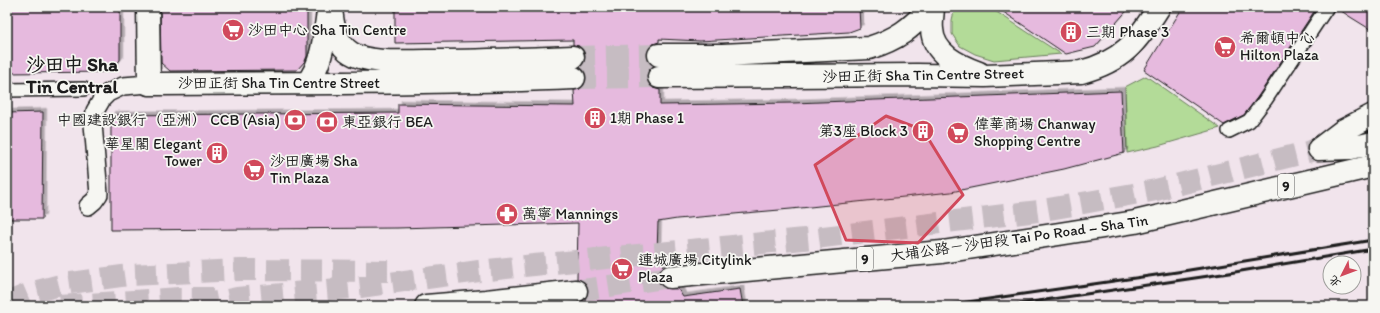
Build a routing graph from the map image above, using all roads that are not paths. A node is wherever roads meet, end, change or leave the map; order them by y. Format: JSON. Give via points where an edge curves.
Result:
{"nodes":[{"id":1,"x":148,"y":7,"type":"edge"},
{"id":2,"x":330,"y":7,"type":"edge"},
{"id":3,"x":932,"y":7,"type":"edge"},
{"id":4,"x":1159,"y":7,"type":"edge"},
{"id":5,"x":1327,"y":7,"type":"edge"},
{"id":6,"x":659,"y":55,"type":"tunnel mouth"},
{"id":7,"x":986,"y":76,"type":"junction"},
{"id":8,"x":659,"y":77,"type":"tunnel mouth"},
{"id":9,"x":307,"y":83,"type":"junction"},
{"id":10,"x":149,"y":84,"type":"junction"},
{"id":11,"x":84,"y":89,"type":"dead end"},
{"id":12,"x":7,"y":90,"type":"edge"},
{"id":13,"x":1373,"y":115,"type":"edge"},
{"id":14,"x":1229,"y":131,"type":"dead end"},
{"id":15,"x":1373,"y":143,"type":"edge"},
{"id":16,"x":1373,"y":166,"type":"edge"},
{"id":17,"x":88,"y":206,"type":"dead end"},
{"id":18,"x":670,"y":277,"type":"tunnel mouth"},
{"id":19,"x":576,"y":291,"type":"tunnel mouth"},
{"id":20,"x":476,"y":304,"type":"edge"},
{"id":21,"x":426,"y":306,"type":"edge"}],
"edges":[{"from":1,"to":10,"type":"main road"},
{"from":2,"to":9,"type":"main road","via":[[320,58],[314,75]]},
{"from":2,"to":9,"type":"main road","name":"沙田正街 Sha Tin Centre Street","via":[[339,41],[350,53],[362,58],[377,61],[504,60],[574,67],[513,80]]},
{"from":3,"to":6,"type":"main road","name":"沙田正街 Sha Tin Centre Street","via":[[900,36],[869,48],[722,55]]},
{"from":3,"to":7,"type":"main road","via":[[931,28],[935,44],[946,57],[958,65]]},
{"from":4,"to":7,"type":"main road","name":"沙田正街 Sha Tin Centre Street","via":[[1134,44],[1095,68],[1082,72]]},
{"from":5,"to":14,"type":"street","via":[[1266,99],[1248,121]]},
{"from":7,"to":8,"type":"main road","name":"沙田正街 Sha Tin Centre Street"},
{"from":9,"to":10,"type":"main road","name":"沙田正街 Sha Tin Centre Street"},
{"from":10,"to":17,"type":"street","name":"沙田正街 Sha Tin Centre Street","via":[[122,86],[108,93],[95,111],[93,124],[99,194]]},
{"from":11,"to":12,"type":"street"},
{"from":13,"to":15,"type":"main road","via":[[1344,130],[1319,149],[1351,148]]},
{"from":16,"to":18,"type":"main road","name":"大埔公路－沙田段 Tai Po Road – Sha Tin","number":"9","via":[[1135,222],[942,252]]},
{"from":19,"to":20,"type":"main road"},
{"from":20,"to":21,"type":"main road"}]}
